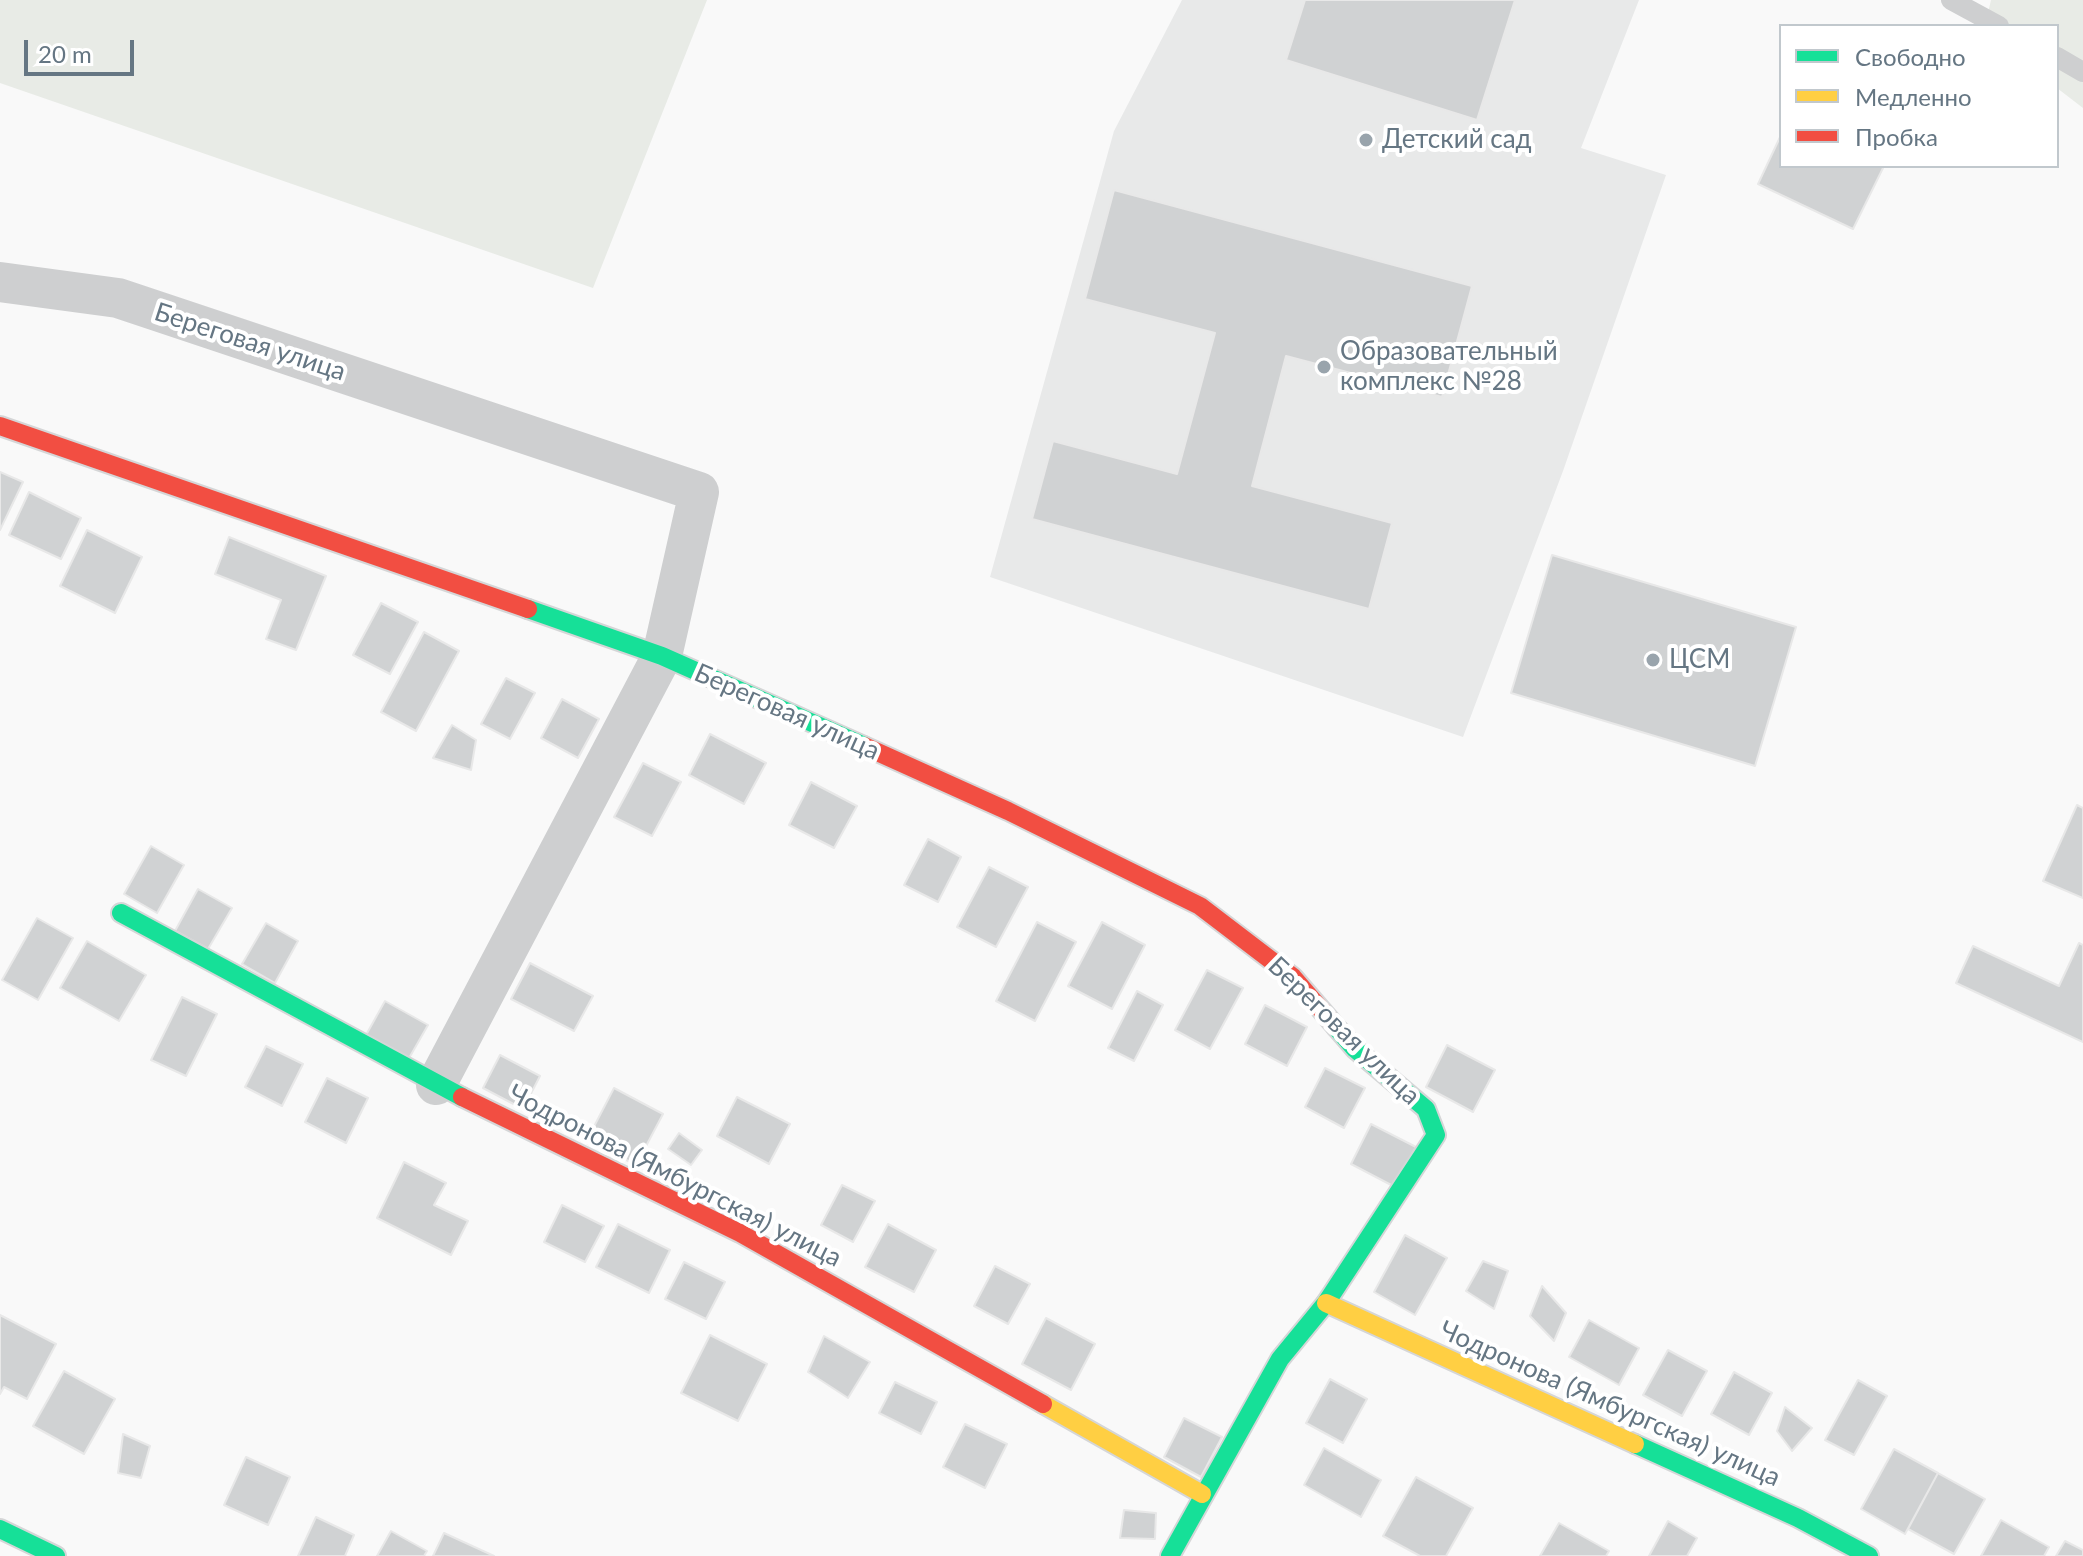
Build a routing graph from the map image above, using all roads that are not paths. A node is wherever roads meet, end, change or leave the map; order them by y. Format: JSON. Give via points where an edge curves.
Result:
{"nodes":[{"id":1,"x":1951,"y":0,"type":"edge"},
{"id":2,"x":1995,"y":24,"type":"edge"},
{"id":3,"x":2059,"y":58,"type":"edge"},
{"id":4,"x":2083,"y":72,"type":"edge"},
{"id":5,"x":0,"y":282,"type":"edge"},
{"id":6,"x":0,"y":426,"type":"edge"},
{"id":7,"x":662,"y":656,"type":"junction"},
{"id":8,"x":121,"y":913,"type":"dead end"},
{"id":9,"x":436,"y":1085,"type":"junction"},
{"id":10,"x":1326,"y":1303,"type":"junction"},
{"id":11,"x":1202,"y":1494,"type":"junction"},
{"id":12,"x":0,"y":1529,"type":"edge"},
{"id":13,"x":56,"y":1556,"type":"edge"},
{"id":14,"x":1170,"y":1556,"type":"edge"},
{"id":15,"x":1869,"y":1556,"type":"edge"}],
"edges":[{"from":1,"to":2,"type":"lane"},
{"from":3,"to":4,"type":"lane"},
{"from":5,"to":7,"type":"street","name":"Береговая улица","via":[[118,298],[699,492]]},
{"from":6,"to":7,"type":"street","name":"Береговая улица"},
{"from":7,"to":9,"type":"street"},
{"from":7,"to":10,"type":"street","name":"Береговая улица","via":[[1008,811],[1200,906],[1293,977],[1355,1049],[1426,1109],[1436,1135]]},
{"from":8,"to":9,"type":"street","name":"Чодронова (Ямбургская) улица"},
{"from":9,"to":11,"type":"street","name":"Чодронова (Ямбургская) улица","via":[[740,1233]]},
{"from":10,"to":11,"type":"street","name":"Береговая улица","via":[[1280,1359]]},
{"from":10,"to":15,"type":"street","name":"Чодронова (Ямбургская) улица","via":[[1798,1518]]},
{"from":11,"to":14,"type":"street","name":"Береговая улица"},
{"from":12,"to":13,"type":"street"}]}
